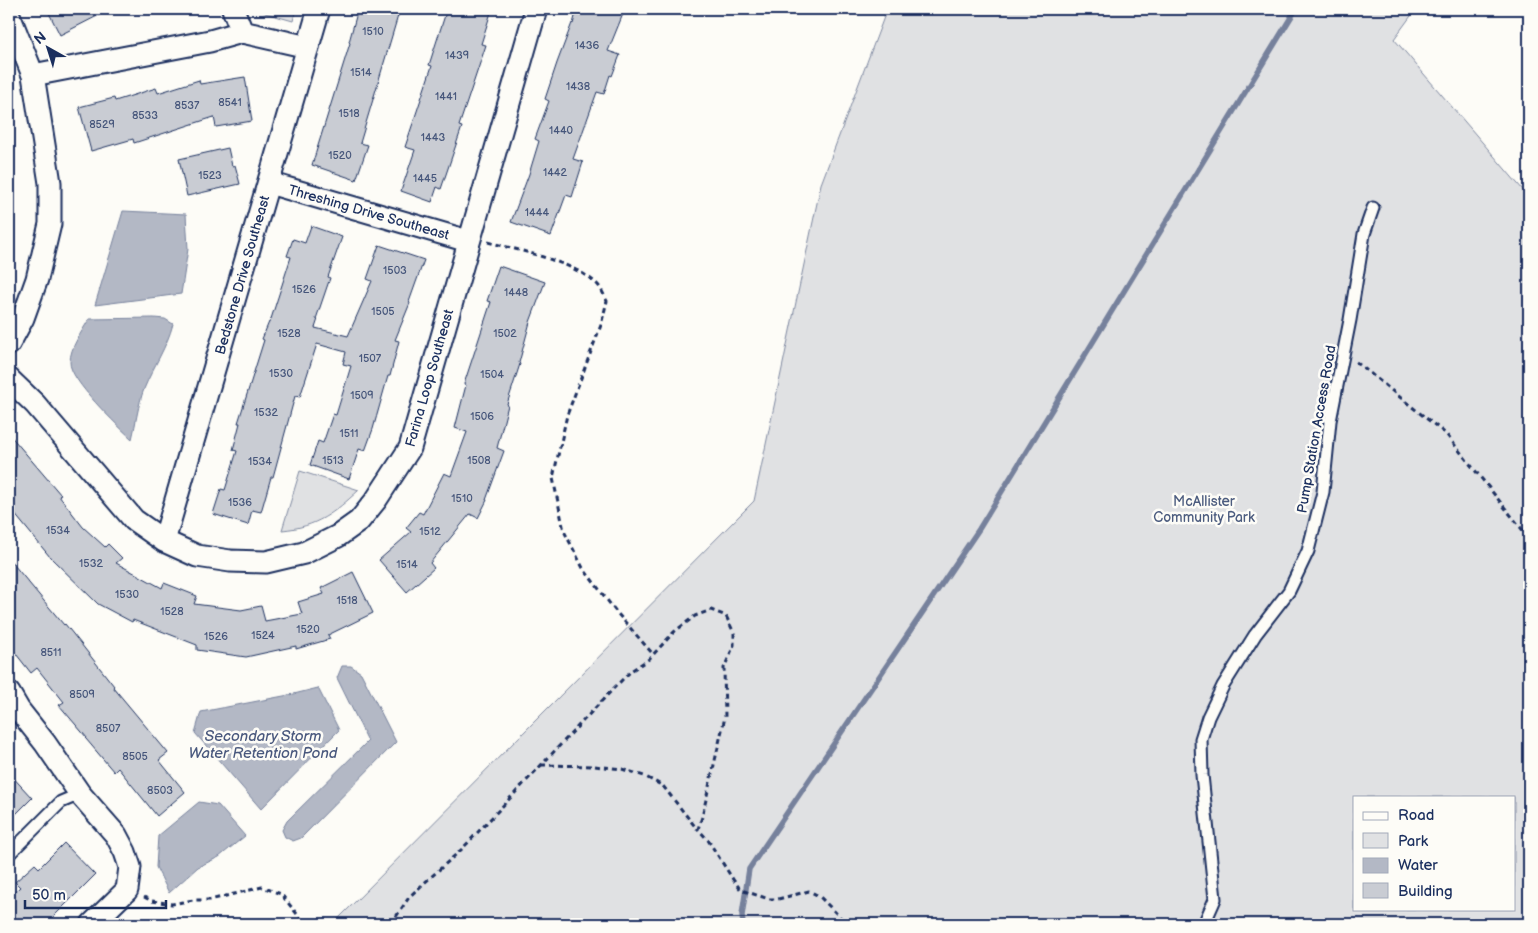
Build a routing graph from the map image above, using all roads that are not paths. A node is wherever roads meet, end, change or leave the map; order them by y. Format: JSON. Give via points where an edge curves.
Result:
{"nodes":[{"id":1,"x":233,"y":9,"type":"edge"},
{"id":2,"x":319,"y":9,"type":"edge"},
{"id":3,"x":536,"y":9,"type":"edge"},
{"id":4,"x":9,"y":14,"type":"edge"},
{"id":5,"x":242,"y":32,"type":"junction"},
{"id":6,"x":308,"y":47,"type":"junction"},
{"id":7,"x":33,"y":75,"type":"junction"},
{"id":8,"x":269,"y":183,"type":"junction"},
{"id":9,"x":1373,"y":208,"type":"dead end"},
{"id":10,"x":468,"y":242,"type":"junction"},
{"id":11,"x":9,"y":344,"type":"edge"},
{"id":12,"x":9,"y":379,"type":"edge"},
{"id":13,"x":164,"y":541,"type":"junction"},
{"id":14,"x":12,"y":706,"type":"edge"},
{"id":15,"x":80,"y":794,"type":"junction"},
{"id":16,"x":9,"y":854,"type":"edge"},
{"id":17,"x":92,"y":924,"type":"edge"},
{"id":18,"x":1204,"y":924,"type":"edge"}],
"edges":[{"from":1,"to":5,"type":"street"},
{"from":2,"to":6,"type":"street","name":"Bedstone Drive Southeast"},
{"from":3,"to":10,"type":"street","name":"Farina Loop Southeast"},
{"from":4,"to":7,"type":"street"},
{"from":5,"to":6,"type":"street"},
{"from":5,"to":7,"type":"street","via":[[210,42]]},
{"from":6,"to":8,"type":"street","name":"Bedstone Drive Southeast"},
{"from":7,"to":11,"type":"street","via":[[50,183],[50,224],[37,279],[23,318]]},
{"from":8,"to":10,"type":"street","name":"Threshing Drive Southeast"},
{"from":8,"to":13,"type":"street","name":"Bedstone Drive Southeast"},
{"from":9,"to":18,"type":"lane","name":"Pump Station Access Road","via":[[1364,234],[1330,421],[1323,492],[1308,551],[1289,591],[1254,635],[1223,686],[1201,739],[1215,900]]},
{"from":10,"to":13,"type":"street","name":"Farina Loop Southeast","via":[[410,448],[359,521],[304,553],[266,562],[197,556]]},
{"from":12,"to":13,"type":"street","name":"Farina Loop Southeast","via":[[35,404],[134,520]]},
{"from":14,"to":15,"type":"street","via":[[44,743]]},
{"from":15,"to":16,"type":"lane","via":[[61,802]]},
{"from":15,"to":17,"type":"street","via":[[116,836],[130,867],[127,890]]}]}
